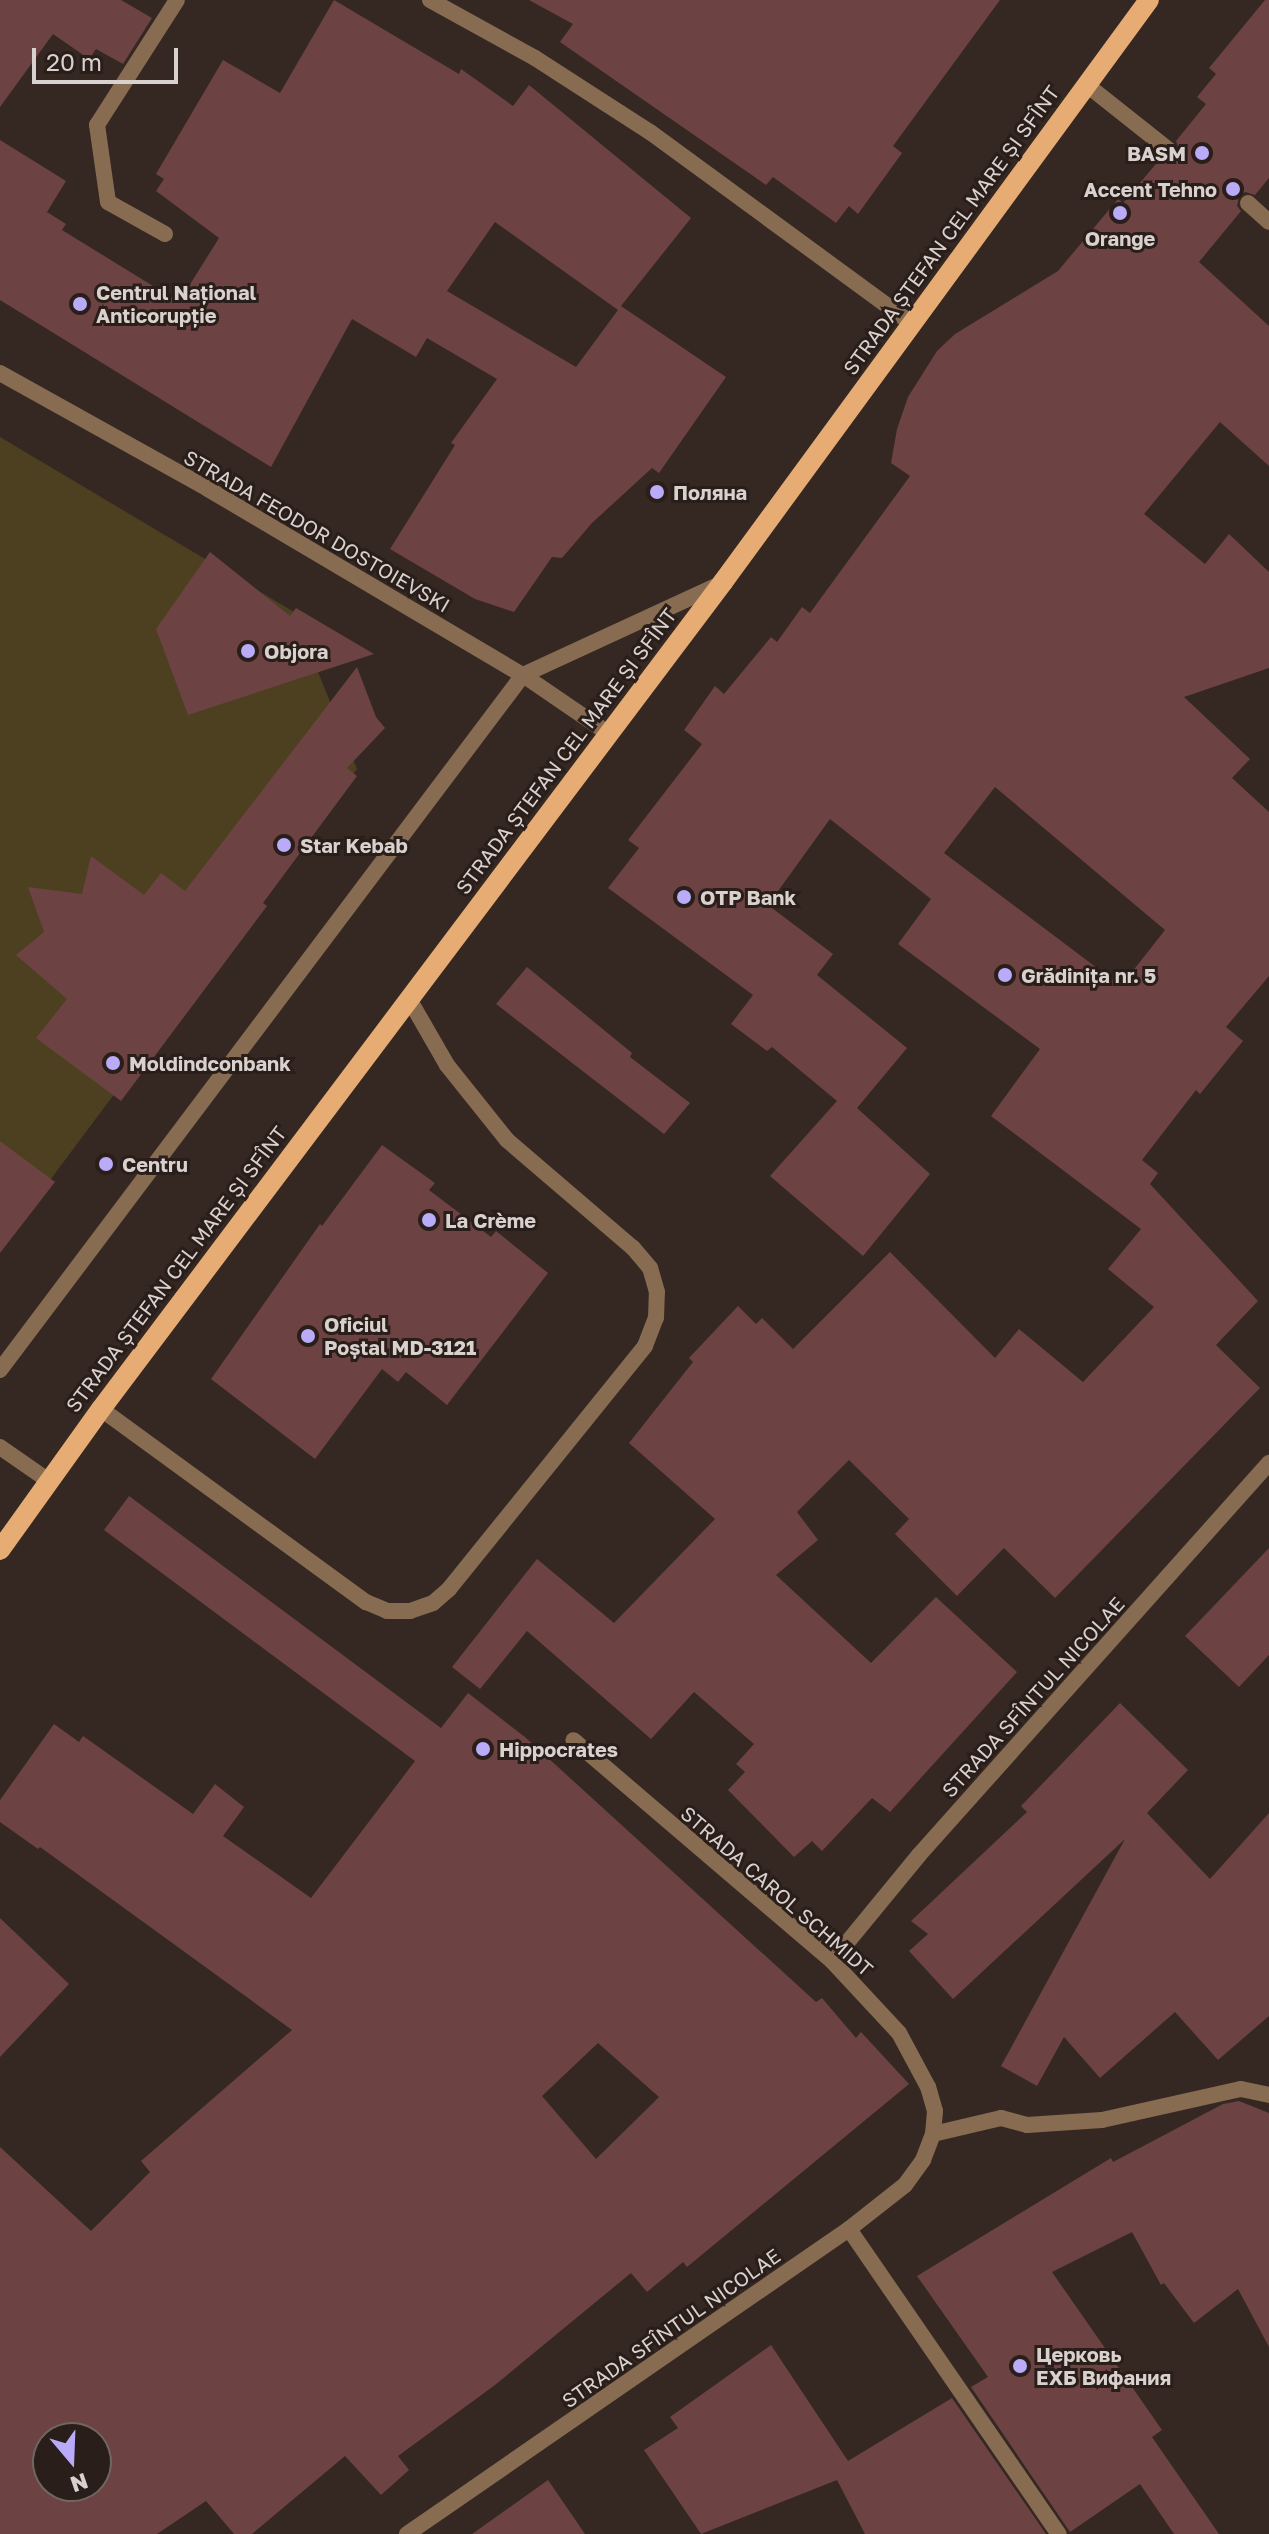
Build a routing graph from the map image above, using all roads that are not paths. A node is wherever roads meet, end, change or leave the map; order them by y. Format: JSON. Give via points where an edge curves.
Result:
{"nodes":[{"id":1,"x":177,"y":0,"type":"edge"},
{"id":2,"x":430,"y":0,"type":"edge"},
{"id":3,"x":1149,"y":0,"type":"edge"},
{"id":4,"x":1087,"y":85,"type":"junction"},
{"id":5,"x":1169,"y":150,"type":"dead end"},
{"id":6,"x":1248,"y":203,"type":"dead end"},
{"id":7,"x":1269,"y":222,"type":"edge"},
{"id":8,"x":165,"y":234,"type":"dead end"},
{"id":9,"x":912,"y":324,"type":"junction"},
{"id":10,"x":0,"y":373,"type":"edge"},
{"id":11,"x":723,"y":582,"type":"junction"},
{"id":12,"x":523,"y":675,"type":"junction"},
{"id":13,"x":608,"y":733,"type":"junction"},
{"id":14,"x":409,"y":999,"type":"junction"},
{"id":15,"x":0,"y":1370,"type":"edge"},
{"id":16,"x":101,"y":1409,"type":"junction"},
{"id":17,"x":0,"y":1447,"type":"edge"},
{"id":18,"x":1269,"y":1463,"type":"edge"},
{"id":19,"x":49,"y":1481,"type":"junction"},
{"id":20,"x":0,"y":1550,"type":"edge"},
{"id":21,"x":573,"y":1740,"type":"dead end"},
{"id":22,"x":832,"y":1961,"type":"junction"},
{"id":23,"x":1269,"y":2095,"type":"edge"},
{"id":24,"x":933,"y":2134,"type":"junction"},
{"id":25,"x":849,"y":2229,"type":"junction"},
{"id":26,"x":407,"y":2534,"type":"edge"},
{"id":27,"x":1059,"y":2534,"type":"edge"}],
"edges":[{"from":1,"to":8,"type":"street","via":[[97,125],[108,202]]},
{"from":2,"to":9,"type":"street","via":[[535,58],[650,132]]},
{"from":3,"to":4,"type":"main road","name":"STRADA ȘTEFAN CEL MARE ȘI SFÎNT"},
{"from":4,"to":5,"type":"street"},
{"from":4,"to":9,"type":"main road","name":"STRADA ȘTEFAN CEL MARE ȘI SFÎNT"},
{"from":6,"to":7,"type":"street"},
{"from":9,"to":11,"type":"main road","name":"STRADA ȘTEFAN CEL MARE ȘI SFÎNT"},
{"from":10,"to":12,"type":"street","name":"STRADA FЕODOR DOSTOIEVSKI"},
{"from":11,"to":12,"type":"street"},
{"from":11,"to":13,"type":"main road","name":"STRADA ȘTEFAN CEL MARE ȘI SFÎNT"},
{"from":12,"to":13,"type":"street","name":"STRADA FЕODOR DOSTOIEVSKI"},
{"from":12,"to":15,"type":"street"},
{"from":13,"to":14,"type":"main road","name":"STRADA ȘTEFAN CEL MARE ȘI SFÎNT"},
{"from":14,"to":16,"type":"main road","name":"STRADA ȘTEFAN CEL MARE ȘI SFÎNT"},
{"from":14,"to":16,"type":"street","via":[[447,1065],[507,1140],[650,1268],[657,1292],[656,1318],[645,1346],[449,1589],[433,1603],[410,1611],[387,1611],[366,1602]]},
{"from":16,"to":19,"type":"main road","name":"STRADA ȘTEFAN CEL MARE ȘI SFÎNT"},
{"from":17,"to":19,"type":"street"},
{"from":18,"to":22,"type":"street","name":"STRADA SFÎNTUL NICOLAE","via":[[919,1855]]},
{"from":19,"to":20,"type":"main road","name":"STRADA ȘTEFAN CEL MARE ȘI SFÎNT"},
{"from":21,"to":22,"type":"street","name":"STRADA CAROL SCHMIDT"},
{"from":22,"to":24,"type":"street","name":"STRADA CAROL SCHMIDT","via":[[899,2033],[928,2087],[935,2111]]},
{"from":23,"to":24,"type":"street","via":[[1241,2089],[1102,2120],[1027,2125],[1001,2118]]},
{"from":24,"to":25,"type":"street","name":"STRADA SFÎNTUL NICOLAE","via":[[905,2185]]},
{"from":25,"to":26,"type":"street","name":"STRADA SFÎNTUL NICOLAE"},
{"from":25,"to":27,"type":"street"}]}
